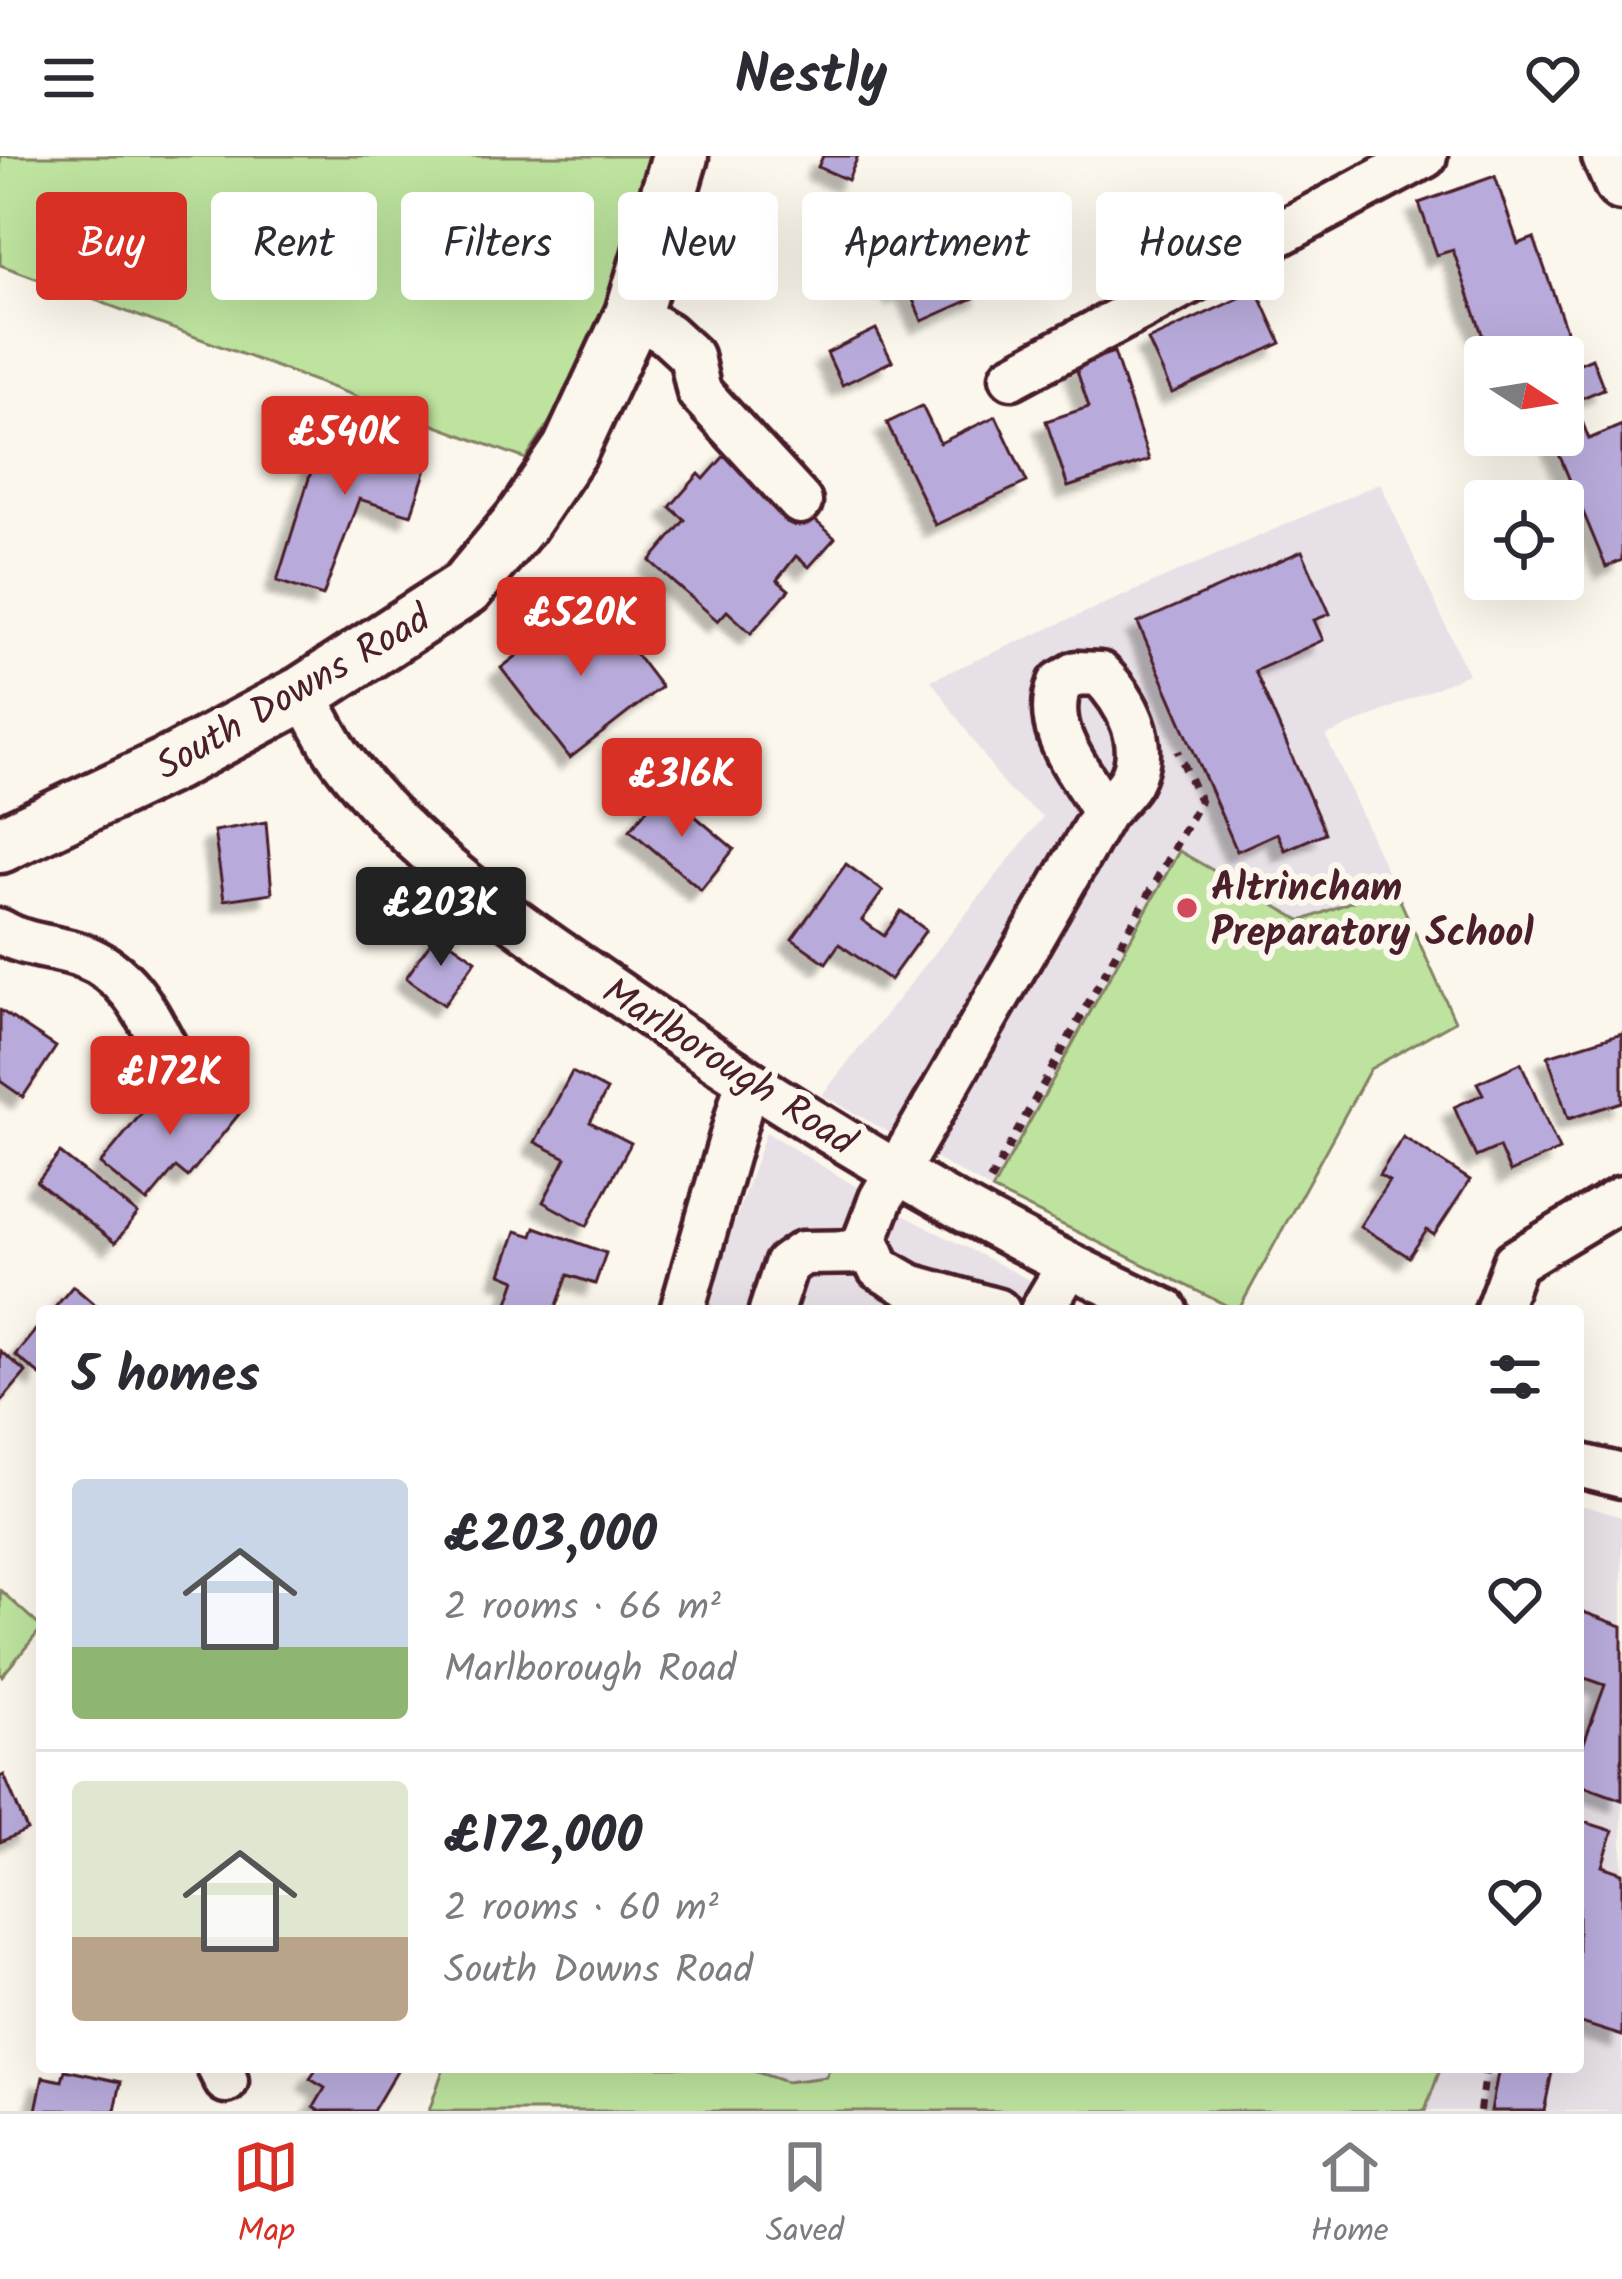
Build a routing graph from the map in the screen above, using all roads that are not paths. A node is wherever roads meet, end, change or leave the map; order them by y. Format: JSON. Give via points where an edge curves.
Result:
{"nodes":[{"id":1,"x":680,"y":156,"type":"edge"},
{"id":2,"x":1425,"y":156,"type":"edge"},
{"id":3,"x":1610,"y":156,"type":"edge"},
{"id":4,"x":1622,"y":183,"type":"edge"},
{"id":5,"x":632,"y":314,"type":"junction"},
{"id":6,"x":1012,"y":377,"type":"dead end"},
{"id":7,"x":800,"y":502,"type":"dead end"},
{"id":8,"x":304,"y":693,"type":"junction"},
{"id":9,"x":1104,"y":812,"type":"dead end"},
{"id":10,"x":0,"y":845,"type":"edge"},
{"id":11,"x":0,"y":932,"type":"edge"},
{"id":12,"x":169,"y":1055,"type":"dead end"},
{"id":13,"x":747,"y":1083,"type":"junction"},
{"id":14,"x":897,"y":1172,"type":"junction"},
{"id":15,"x":1622,"y":1198,"type":"edge"},
{"id":16,"x":872,"y":1252,"type":"junction"},
{"id":17,"x":1069,"y":1265,"type":"junction"},
{"id":18,"x":906,"y":1298,"type":"edge"},
{"id":19,"x":684,"y":1305,"type":"edge"},
{"id":20,"x":773,"y":1305,"type":"edge"},
{"id":21,"x":956,"y":1305,"type":"edge"},
{"id":22,"x":1046,"y":1305,"type":"edge"},
{"id":23,"x":1153,"y":1305,"type":"edge"},
{"id":24,"x":1499,"y":1305,"type":"edge"},
{"id":25,"x":1584,"y":1466,"type":"edge"},
{"id":26,"x":1622,"y":1476,"type":"edge"}],
"edges":[{"from":1,"to":5,"type":"main road","name":"South Downs Road"},
{"from":2,"to":6,"type":"street"},
{"from":3,"to":4,"type":"main road"},
{"from":5,"to":7,"type":"street","via":[[691,356],[699,392]]},
{"from":5,"to":8,"type":"main road","name":"South Downs Road","via":[[570,450],[466,588]]},
{"from":8,"to":10,"type":"main road","name":"South Downs Road"},
{"from":8,"to":13,"type":"street","name":"Marlborough Road","via":[[338,755],[385,810],[505,916]]},
{"from":9,"to":14,"type":"street"},
{"from":11,"to":12,"type":"street","via":[[121,976]]},
{"from":13,"to":14,"type":"street","name":"Marlborough Road"},
{"from":13,"to":19,"type":"street"},
{"from":14,"to":16,"type":"street","via":[[866,1238]]},
{"from":14,"to":17,"type":"street","name":"Marlborough Road"},
{"from":15,"to":24,"type":"street","via":[[1515,1262]]},
{"from":16,"to":18,"type":"street"},
{"from":16,"to":20,"type":"street","via":[[803,1253],[786,1264]]},
{"from":17,"to":22,"type":"street"},
{"from":17,"to":23,"type":"street","name":"Marlborough Road"},
{"from":18,"to":21,"type":"street"},
{"from":25,"to":26,"type":"street"}]}
